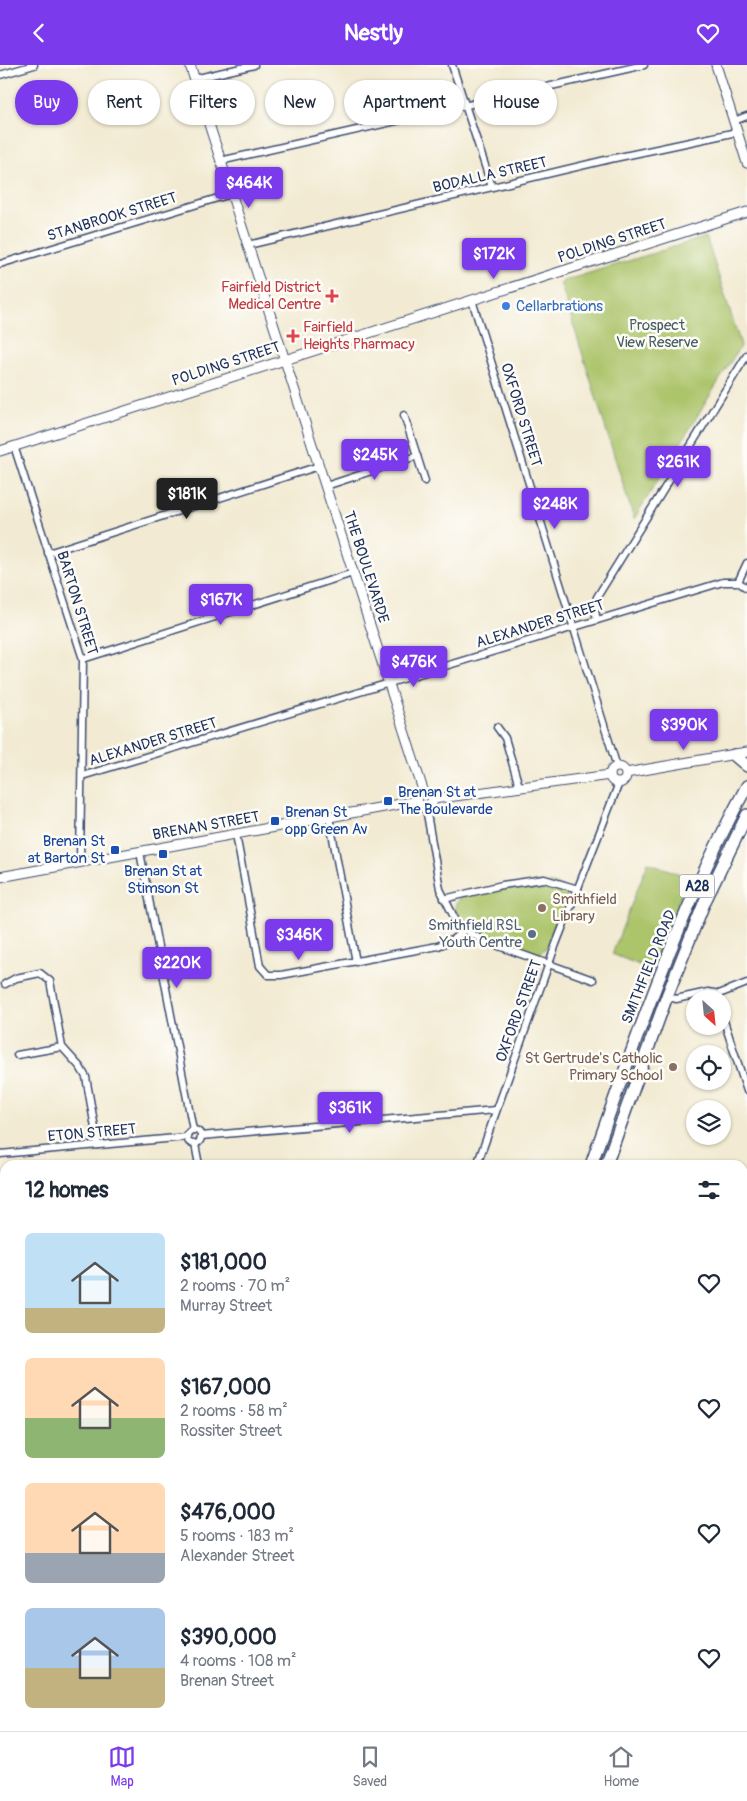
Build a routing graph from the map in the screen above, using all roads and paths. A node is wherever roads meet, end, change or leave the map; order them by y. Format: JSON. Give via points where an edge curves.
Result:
{"nodes":[{"id":1,"x":34,"y":65,"type":"edge"},
{"id":2,"x":190,"y":65,"type":"edge"},
{"id":3,"x":254,"y":65,"type":"edge"},
{"id":4,"x":452,"y":65,"type":"edge"},
{"id":5,"x":644,"y":65,"type":"edge"},
{"id":6,"x":716,"y":65,"type":"edge"},
{"id":7,"x":0,"y":75,"type":"edge"},
{"id":8,"x":194,"y":79,"type":"junction"},
{"id":9,"x":465,"y":106,"type":"junction"},
{"id":10,"x":747,"y":116,"type":"edge"},
{"id":11,"x":734,"y":121,"type":"junction"},
{"id":12,"x":737,"y":132,"type":"junction"},
{"id":13,"x":220,"y":161,"type":"junction"},
{"id":14,"x":747,"y":163,"type":"edge"},
{"id":15,"x":492,"y":187,"type":"junction"},
{"id":16,"x":231,"y":194,"type":"junction"},
{"id":17,"x":747,"y":212,"type":"edge"},
{"id":18,"x":248,"y":245,"type":"junction"},
{"id":19,"x":0,"y":265,"type":"edge"},
{"id":20,"x":472,"y":300,"type":"junction"},
{"id":21,"x":747,"y":355,"type":"edge"},
{"id":22,"x":285,"y":359,"type":"junction"},
{"id":23,"x":404,"y":415,"type":"dead end"},
{"id":24,"x":14,"y":446,"type":"junction"},
{"id":25,"x":0,"y":451,"type":"edge"},
{"id":26,"x":417,"y":456,"type":"junction"},
{"id":27,"x":319,"y":466,"type":"junction"},
{"id":28,"x":425,"y":481,"type":"dead end"},
{"id":29,"x":326,"y":486,"type":"junction"},
{"id":30,"x":48,"y":553,"type":"junction"},
{"id":31,"x":747,"y":563,"type":"edge"},
{"id":32,"x":353,"y":573,"type":"junction"},
{"id":33,"x":738,"y":582,"type":"junction"},
{"id":34,"x":747,"y":588,"type":"edge"},
{"id":35,"x":597,"y":620,"type":"junction"},
{"id":36,"x":574,"y":627,"type":"junction"},
{"id":37,"x":83,"y":659,"type":"junction"},
{"id":38,"x":389,"y":684,"type":"junction"},
{"id":39,"x":497,"y":727,"type":"dead end"},
{"id":40,"x":747,"y":752,"type":"edge"},
{"id":41,"x":734,"y":755,"type":"junction"},
{"id":42,"x":747,"y":765,"type":"edge"},
{"id":43,"x":618,"y":767,"type":"junction"},
{"id":44,"x":626,"y":773,"type":"junction"},
{"id":45,"x":610,"y":775,"type":"junction"},
{"id":46,"x":82,"y":776,"type":"junction"},
{"id":47,"x":619,"y":783,"type":"junction"},
{"id":48,"x":519,"y":785,"type":"junction"},
{"id":49,"x":747,"y":785,"type":"edge"},
{"id":50,"x":424,"y":793,"type":"junction"},
{"id":51,"x":433,"y":799,"type":"junction"},
{"id":52,"x":418,"y":801,"type":"junction"},
{"id":53,"x":426,"y":808,"type":"junction"},
{"id":54,"x":747,"y":815,"type":"edge"},
{"id":55,"x":329,"y":817,"type":"junction"},
{"id":56,"x":236,"y":834,"type":"junction"},
{"id":57,"x":140,"y":852,"type":"junction"},
{"id":58,"x":80,"y":863,"type":"junction"},
{"id":59,"x":0,"y":877,"type":"edge"},
{"id":60,"x":578,"y":889,"type":"junction"},
{"id":61,"x":444,"y":899,"type":"junction"},
{"id":62,"x":463,"y":931,"type":"junction"},
{"id":63,"x":356,"y":962,"type":"junction"},
{"id":64,"x":548,"y":965,"type":"junction"},
{"id":65,"x":593,"y":980,"type":"dead end"},
{"id":66,"x":747,"y":983,"type":"edge"},
{"id":67,"x":5,"y":984,"type":"dead end"},
{"id":68,"x":731,"y":990,"type":"edge"},
{"id":69,"x":668,"y":996,"type":"junction"},
{"id":70,"x":686,"y":997,"type":"edge"},
{"id":71,"x":729,"y":1035,"type":"edge"},
{"id":72,"x":62,"y":1047,"type":"junction"},
{"id":73,"x":17,"y":1055,"type":"dead end"},
{"id":74,"x":747,"y":1091,"type":"edge"},
{"id":75,"x":496,"y":1110,"type":"junction"},
{"id":76,"x":193,"y":1130,"type":"junction"},
{"id":77,"x":201,"y":1136,"type":"junction"},
{"id":78,"x":187,"y":1137,"type":"junction"},
{"id":79,"x":195,"y":1144,"type":"junction"},
{"id":80,"x":98,"y":1145,"type":"junction"},
{"id":81,"x":0,"y":1155,"type":"edge"},
{"id":82,"x":198,"y":1160,"type":"edge"},
{"id":83,"x":479,"y":1160,"type":"edge"},
{"id":84,"x":593,"y":1160,"type":"edge"},
{"id":85,"x":608,"y":1160,"type":"edge"}],
"edges":[{"from":1,"to":7,"type":"street"},
{"from":2,"to":8,"type":"street","name":"THE BOULEVARDE"},
{"from":3,"to":8,"type":"street"},
{"from":4,"to":9,"type":"street"},
{"from":5,"to":9,"type":"street"},
{"from":6,"to":11,"type":"street"},
{"from":8,"to":13,"type":"street","name":"THE BOULEVARDE"},
{"from":9,"to":13,"type":"street"},
{"from":9,"to":15,"type":"street"},
{"from":10,"to":11,"type":"street"},
{"from":11,"to":12,"type":"street"},
{"from":12,"to":14,"type":"street"},
{"from":12,"to":15,"type":"street","name":"BODALLA STREET"},
{"from":13,"to":16,"type":"street","name":"THE BOULEVARDE"},
{"from":15,"to":18,"type":"street","name":"BODALLA STREET"},
{"from":16,"to":18,"type":"street","name":"THE BOULEVARDE"},
{"from":16,"to":19,"type":"street","name":"STANBROOK STREET"},
{"from":17,"to":20,"type":"street","name":"POLDING STREET"},
{"from":18,"to":22,"type":"street","name":"THE BOULEVARDE"},
{"from":20,"to":22,"type":"street","name":"POLDING STREET"},
{"from":20,"to":36,"type":"street","name":"OXFORD STREET"},
{"from":21,"to":35,"type":"street","via":[[597,597]]},
{"from":22,"to":24,"type":"street","name":"POLDING STREET"},
{"from":22,"to":27,"type":"street","name":"THE BOULEVARDE"},
{"from":23,"to":26,"type":"street"},
{"from":24,"to":25,"type":"street","name":"POLDING STREET"},
{"from":24,"to":30,"type":"street","name":"BARTON STREET"},
{"from":26,"to":28,"type":"street"},
{"from":26,"to":29,"type":"street"},
{"from":27,"to":29,"type":"street","name":"THE BOULEVARDE"},
{"from":27,"to":30,"type":"street"},
{"from":29,"to":32,"type":"street","name":"THE BOULEVARDE"},
{"from":30,"to":37,"type":"street","name":"BARTON STREET"},
{"from":31,"to":33,"type":"street"},
{"from":32,"to":37,"type":"street"},
{"from":32,"to":38,"type":"street","name":"THE BOULEVARDE"},
{"from":33,"to":34,"type":"street"},
{"from":33,"to":35,"type":"street","name":"ALEXANDER STREET","via":[[723,582]]},
{"from":35,"to":36,"type":"street","name":"ALEXANDER STREET"},
{"from":36,"to":38,"type":"street","name":"ALEXANDER STREET"},
{"from":36,"to":43,"type":"street","name":"OXFORD STREET"},
{"from":37,"to":46,"type":"street","name":"BARTON STREET"},
{"from":38,"to":46,"type":"street","name":"ALEXANDER STREET"},
{"from":38,"to":50,"type":"street","name":"THE BOULEVARDE"},
{"from":39,"to":48,"type":"street","via":[[505,738]]},
{"from":40,"to":41,"type":"street"},
{"from":41,"to":42,"type":"highway"},
{"from":41,"to":44,"type":"street"},
{"from":43,"to":44,"type":"street"},
{"from":43,"to":45,"type":"street"},
{"from":44,"to":47,"type":"street","via":[[624,781]]},
{"from":45,"to":47,"type":"street"},
{"from":45,"to":48,"type":"street"},
{"from":46,"to":58,"type":"street","name":"BARTON STREET"},
{"from":47,"to":60,"type":"street","name":"OXFORD STREET"},
{"from":48,"to":51,"type":"street"},
{"from":49,"to":84,"type":"highway","name":"SMITHFIELD ROAD","number":"A28","via":[[700,880],[667,957]]},
{"from":50,"to":51,"type":"street"},
{"from":50,"to":52,"type":"street"},
{"from":51,"to":53,"type":"street"},
{"from":52,"to":53,"type":"street"},
{"from":52,"to":55,"type":"street","name":"BRENAN STREET"},
{"from":53,"to":61,"type":"street"},
{"from":54,"to":69,"type":"highway","name":"SMITHFIELD ROAD","number":"A28","via":[[706,901]]},
{"from":55,"to":56,"type":"street","name":"BRENAN STREET"},
{"from":55,"to":63,"type":"street"},
{"from":56,"to":57,"type":"street","name":"BRENAN STREET"},
{"from":56,"to":63,"type":"street","via":[[263,972],[274,977]]},
{"from":57,"to":58,"type":"street","name":"BRENAN STREET"},
{"from":57,"to":76,"type":"street"},
{"from":58,"to":59,"type":"street","name":"BRENAN STREET"},
{"from":60,"to":61,"type":"street","via":[[544,879]]},
{"from":60,"to":64,"type":"street","name":"OXFORD STREET"},
{"from":61,"to":62,"type":"street"},
{"from":62,"to":63,"type":"street","via":[[438,946]]},
{"from":62,"to":64,"type":"street"},
{"from":64,"to":65,"type":"street"},
{"from":64,"to":75,"type":"street","name":"OXFORD STREET"},
{"from":66,"to":68,"type":"street"},
{"from":67,"to":72,"type":"street","via":[[40,973],[49,978]]},
{"from":69,"to":70,"type":"street","via":[[676,999]]},
{"from":69,"to":85,"type":"highway","name":"SMITHFIELD ROAD","number":"A28"},
{"from":71,"to":74,"type":"street"},
{"from":72,"to":73,"type":"street"},
{"from":72,"to":80,"type":"street","via":[[86,1077]]},
{"from":75,"to":77,"type":"street"},
{"from":75,"to":83,"type":"street","name":"OXFORD STREET"},
{"from":76,"to":77,"type":"street"},
{"from":76,"to":78,"type":"street"},
{"from":77,"to":79,"type":"street","via":[[200,1142]]},
{"from":78,"to":79,"type":"street"},
{"from":78,"to":80,"type":"street","name":"ETON STREET"},
{"from":79,"to":82,"type":"street"},
{"from":80,"to":81,"type":"street","name":"ETON STREET"}]}
